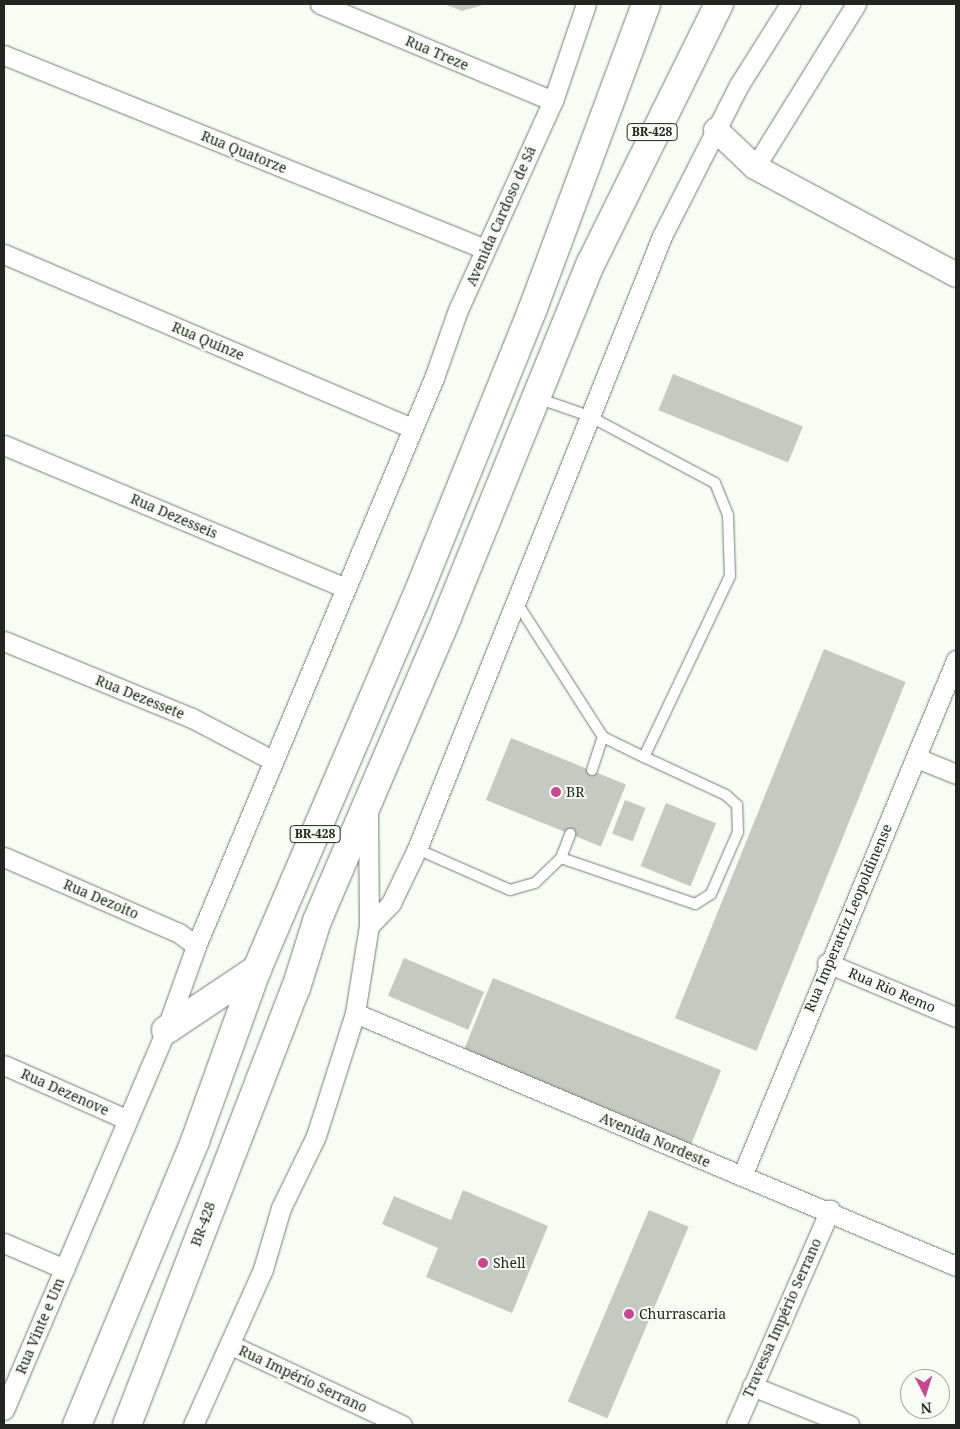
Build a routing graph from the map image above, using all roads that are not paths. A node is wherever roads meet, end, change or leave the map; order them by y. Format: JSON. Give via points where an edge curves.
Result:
{"nodes":[{"id":1,"x":320,"y":4,"type":"edge"},
{"id":2,"x":586,"y":4,"type":"edge"},
{"id":3,"x":646,"y":4,"type":"edge"},
{"id":4,"x":719,"y":4,"type":"edge"},
{"id":5,"x":790,"y":4,"type":"edge"},
{"id":6,"x":856,"y":4,"type":"edge"},
{"id":7,"x":4,"y":55,"type":"edge"},
{"id":8,"x":553,"y":101,"type":"junction"},
{"id":9,"x":716,"y":130,"type":"junction"},
{"id":10,"x":755,"y":167,"type":"junction"},
{"id":11,"x":485,"y":249,"type":"junction"},
{"id":12,"x":4,"y":254,"type":"edge"},
{"id":13,"x":956,"y":275,"type":"edge"},
{"id":14,"x":536,"y":398,"type":"junction"},
{"id":15,"x":589,"y":416,"type":"junction"},
{"id":16,"x":412,"y":428,"type":"junction"},
{"id":17,"x":4,"y":444,"type":"edge"},
{"id":18,"x":344,"y":587,"type":"junction"},
{"id":19,"x":517,"y":603,"type":"junction"},
{"id":20,"x":4,"y":641,"type":"edge"},
{"id":21,"x":956,"y":660,"type":"edge"},
{"id":22,"x":603,"y":736,"type":"junction"},
{"id":23,"x":644,"y":757,"type":"junction"},
{"id":24,"x":917,"y":758,"type":"junction"},
{"id":25,"x":272,"y":760,"type":"junction"},
{"id":26,"x":592,"y":770,"type":"dead end"},
{"id":27,"x":956,"y":774,"type":"edge"},
{"id":28,"x":368,"y":807,"type":"junction"},
{"id":29,"x":570,"y":834,"type":"dead end"},
{"id":30,"x":417,"y":849,"type":"junction"},
{"id":31,"x":4,"y":857,"type":"edge"},
{"id":32,"x":561,"y":858,"type":"junction"},
{"id":33,"x":369,"y":926,"type":"junction"},
{"id":34,"x":196,"y":946,"type":"junction"},
{"id":35,"x":827,"y":962,"type":"junction"},
{"id":36,"x":257,"y":969,"type":"junction"},
{"id":37,"x":355,"y":1013,"type":"junction"},
{"id":38,"x":956,"y":1017,"type":"edge"},
{"id":39,"x":166,"y":1030,"type":"junction"},
{"id":40,"x":4,"y":1065,"type":"edge"},
{"id":41,"x":126,"y":1119,"type":"junction"},
{"id":42,"x":742,"y":1176,"type":"junction"},
{"id":43,"x":830,"y":1210,"type":"junction"},
{"id":44,"x":4,"y":1243,"type":"edge"},
{"id":45,"x":956,"y":1266,"type":"edge"},
{"id":46,"x":65,"y":1268,"type":"junction"},
{"id":47,"x":231,"y":1345,"type":"junction"},
{"id":48,"x":752,"y":1386,"type":"junction"},
{"id":49,"x":4,"y":1410,"type":"edge"},
{"id":50,"x":77,"y":1425,"type":"edge"},
{"id":51,"x":126,"y":1425,"type":"edge"},
{"id":52,"x":193,"y":1425,"type":"edge"},
{"id":53,"x":402,"y":1425,"type":"edge"},
{"id":54,"x":736,"y":1425,"type":"edge"},
{"id":55,"x":849,"y":1425,"type":"edge"}],
"edges":[{"from":1,"to":8,"type":"street","name":"Rua Treze"},
{"from":2,"to":8,"type":"street","name":"Avenida Cardoso de Sá"},
{"from":3,"to":36,"type":"highway","name":"BR-428","number":"BR-428","via":[[577,197],[414,603]]},
{"from":4,"to":14,"type":"highway","name":"BR-428","number":"BR-428","via":[[619,200]]},
{"from":5,"to":9,"type":"street"},
{"from":6,"to":10,"type":"street"},
{"from":7,"to":11,"type":"street","name":"Rua Quatorze"},
{"from":8,"to":11,"type":"street","name":"Avenida Cardoso de Sá"},
{"from":9,"to":10,"type":"street"},
{"from":9,"to":15,"type":"street","via":[[662,236]]},
{"from":10,"to":13,"type":"street"},
{"from":11,"to":16,"type":"street","name":"Avenida Cardoso de Sá"},
{"from":12,"to":16,"type":"street","name":"Rua Quinze"},
{"from":14,"to":15,"type":"lane"},
{"from":14,"to":28,"type":"highway","name":"BR-428","number":"BR-428"},
{"from":15,"to":19,"type":"street"},
{"from":15,"to":23,"type":"lane","via":[[715,483],[728,515],[730,576]]},
{"from":16,"to":18,"type":"street","name":"Avenida Cardoso de Sá"},
{"from":17,"to":18,"type":"street","name":"Rua Dezesseis"},
{"from":18,"to":25,"type":"street","name":"Avenida Cardoso de Sá"},
{"from":19,"to":22,"type":"lane"},
{"from":19,"to":30,"type":"street"},
{"from":20,"to":25,"type":"street","name":"Rua Dezessete","via":[[192,718]]},
{"from":21,"to":24,"type":"street","name":"Rua Imperatriz Leopoldinense"},
{"from":22,"to":23,"type":"lane"},
{"from":22,"to":26,"type":"lane"},
{"from":23,"to":32,"type":"lane","via":[[726,795],[737,805],[738,832],[711,894],[690,902]]},
{"from":24,"to":27,"type":"street"},
{"from":24,"to":35,"type":"street","name":"Rua Imperatriz Leopoldinense"},
{"from":25,"to":34,"type":"street","name":"Rua Vinte e Um"},
{"from":28,"to":33,"type":"street"},
{"from":28,"to":51,"type":"highway","name":"BR-428","number":"BR-428","via":[[317,921],[296,988]]},
{"from":29,"to":32,"type":"lane"},
{"from":30,"to":32,"type":"lane","via":[[510,890],[535,883]]},
{"from":30,"to":33,"type":"street","via":[[391,903]]},
{"from":31,"to":34,"type":"street","name":"Rua Dezoito","via":[[179,933]]},
{"from":33,"to":37,"type":"street"},
{"from":34,"to":39,"type":"street","name":"Rua Vinte e Um"},
{"from":35,"to":38,"type":"street","name":"Rua Rio Remo"},
{"from":35,"to":42,"type":"street","name":"Rua Imperatriz Leopoldinense"},
{"from":36,"to":39,"type":"highway"},
{"from":36,"to":50,"type":"highway","name":"BR-428","number":"BR-428","via":[[195,1141]]},
{"from":37,"to":42,"type":"street","name":"Avenida Nordeste"},
{"from":37,"to":47,"type":"street","via":[[316,1136],[281,1208],[263,1270]]},
{"from":39,"to":41,"type":"street","name":"Rua Vinte e Um"},
{"from":40,"to":41,"type":"street","name":"Rua Dezenove"},
{"from":41,"to":46,"type":"street","name":"Rua Vinte e Um"},
{"from":42,"to":43,"type":"street","name":"Avenida Nordeste"},
{"from":43,"to":45,"type":"street","name":"Avenida Nordeste"},
{"from":43,"to":48,"type":"street","name":"Travessa Império Serrano"},
{"from":44,"to":46,"type":"street"},
{"from":46,"to":49,"type":"street","name":"Rua Vinte e Um"},
{"from":47,"to":52,"type":"street"},
{"from":47,"to":53,"type":"street","name":"Rua Império Serrano"},
{"from":48,"to":54,"type":"street","name":"Travessa Império Serrano"},
{"from":48,"to":55,"type":"street"}]}
